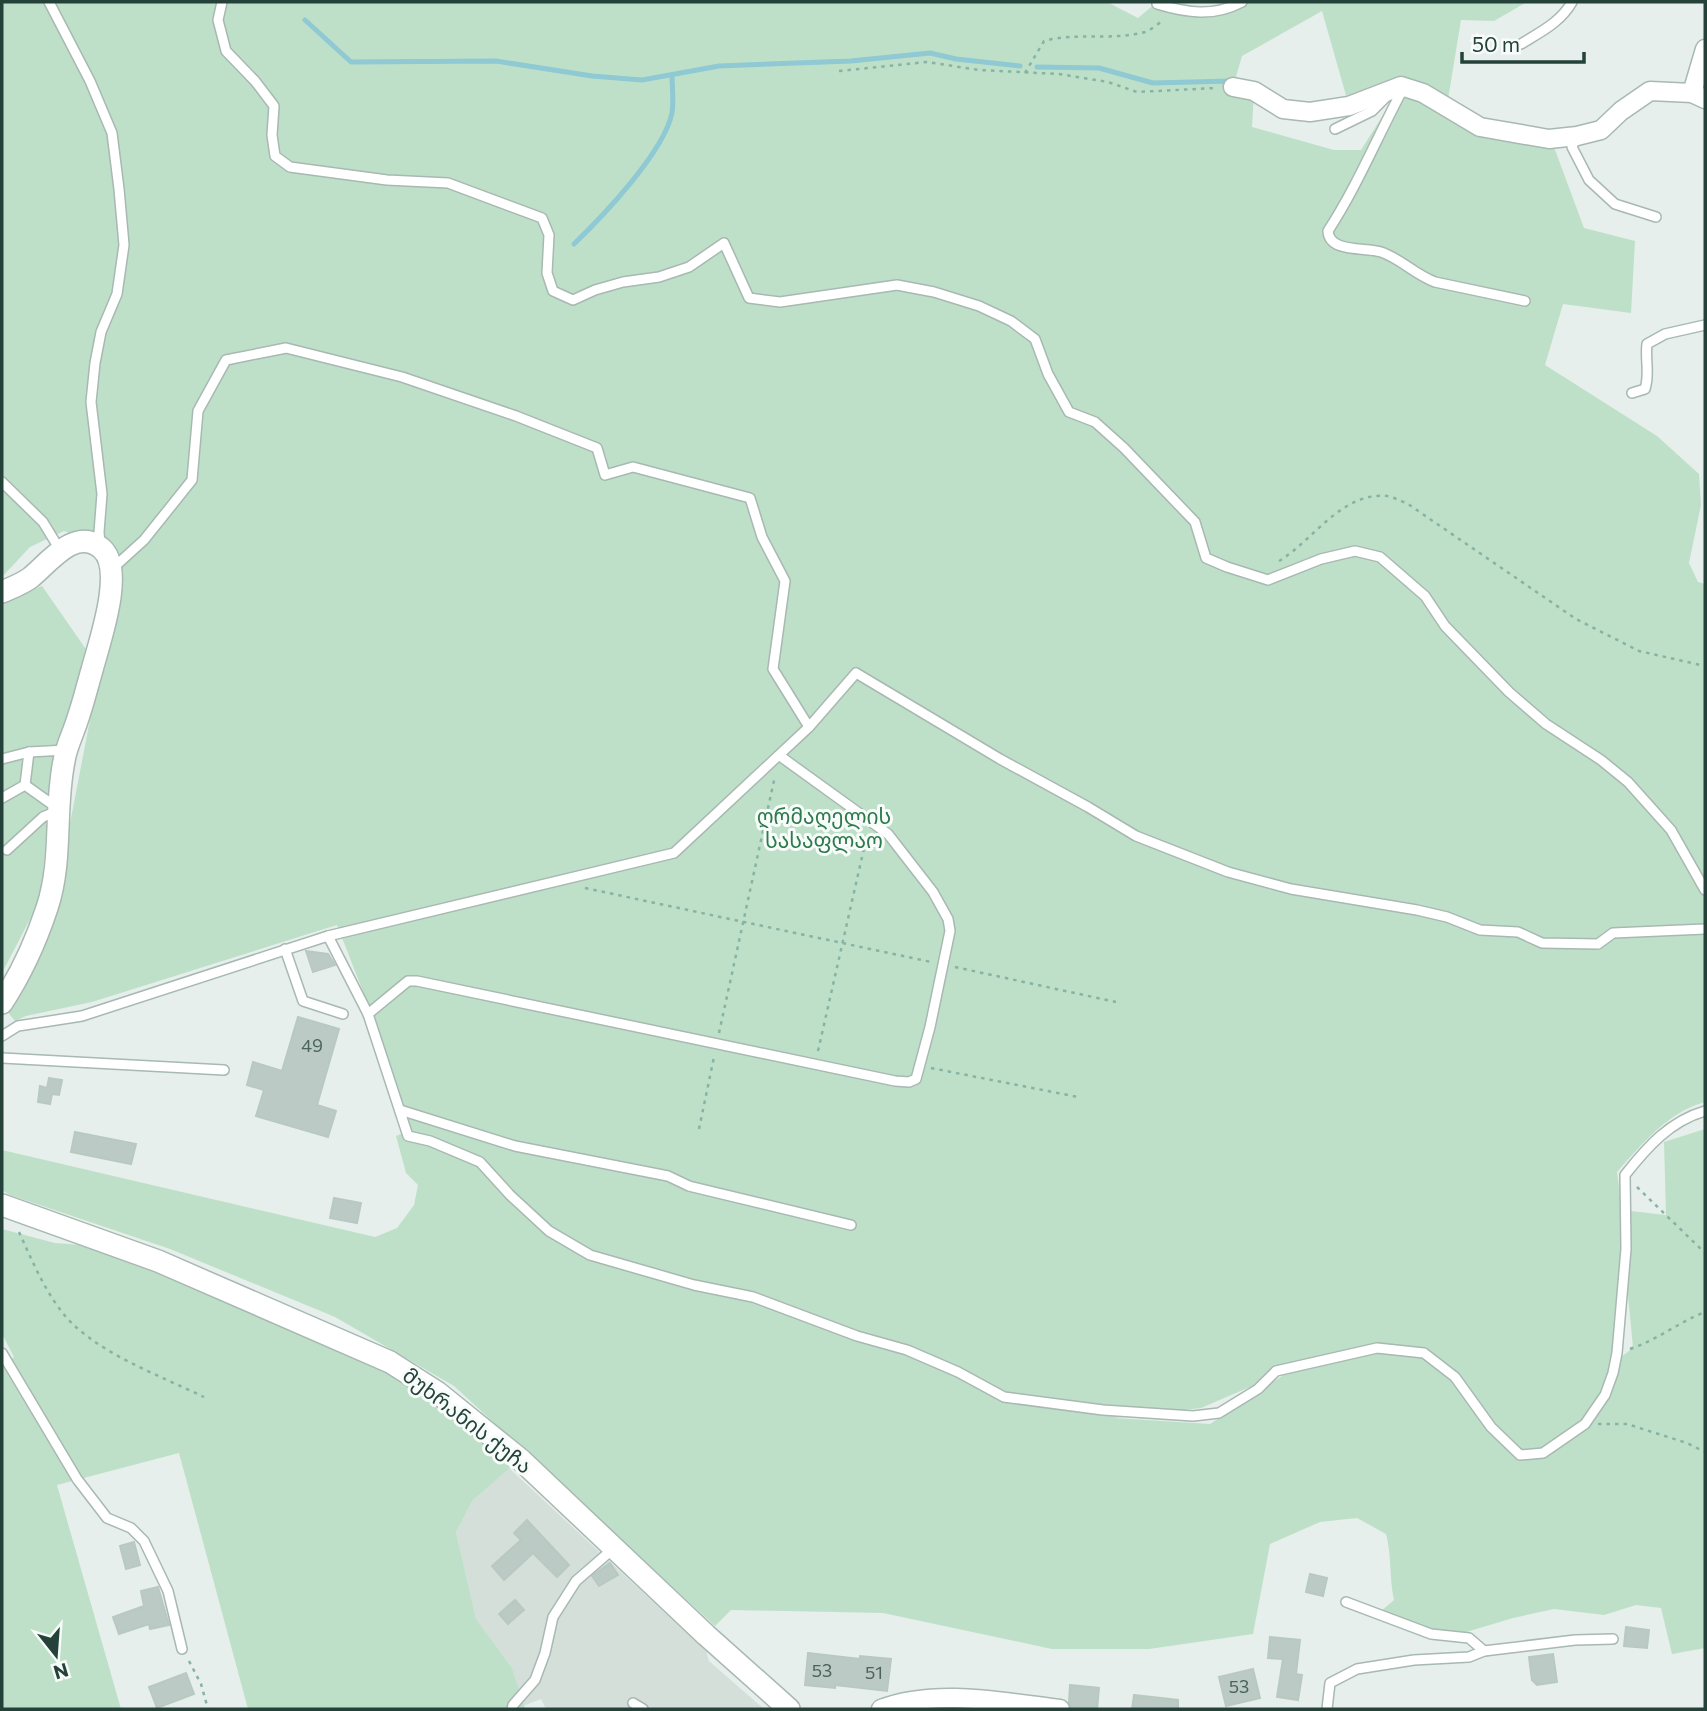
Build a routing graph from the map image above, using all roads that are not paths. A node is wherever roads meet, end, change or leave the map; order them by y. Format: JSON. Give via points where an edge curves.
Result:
{"nodes":[{"id":1,"x":49,"y":2,"type":"edge"},
{"id":2,"x":222,"y":2,"type":"edge"},
{"id":3,"x":1242,"y":2,"type":"edge"},
{"id":4,"x":1572,"y":2,"type":"edge"},
{"id":5,"x":1157,"y":4,"type":"dead end"},
{"id":6,"x":1521,"y":44,"type":"dead end"},
{"id":7,"x":1705,"y":48,"type":"edge"},
{"id":8,"x":1233,"y":87,"type":"road end"},
{"id":9,"x":1401,"y":87,"type":"junction"},
{"id":10,"x":1699,"y":96,"type":"edge"},
{"id":11,"x":1335,"y":129,"type":"dead end"},
{"id":12,"x":1577,"y":136,"type":"junction"},
{"id":13,"x":1656,"y":218,"type":"dead end"},
{"id":14,"x":1525,"y":301,"type":"dead end"},
{"id":15,"x":1705,"y":325,"type":"edge"},
{"id":16,"x":1632,"y":393,"type":"dead end"},
{"id":17,"x":2,"y":482,"type":"edge"},
{"id":18,"x":101,"y":547,"type":"junction"},
{"id":19,"x":60,"y":550,"type":"junction"},
{"id":20,"x":112,"y":569,"type":"junction"},
{"id":21,"x":2,"y":592,"type":"edge"},
{"id":22,"x":809,"y":727,"type":"junction"},
{"id":23,"x":67,"y":750,"type":"junction"},
{"id":24,"x":29,"y":752,"type":"junction"},
{"id":25,"x":780,"y":756,"type":"junction"},
{"id":26,"x":2,"y":759,"type":"edge"},
{"id":27,"x":25,"y":785,"type":"junction"},
{"id":28,"x":2,"y":798,"type":"edge"},
{"id":29,"x":60,"y":810,"type":"junction"},
{"id":30,"x":7,"y":850,"type":"dead end"},
{"id":31,"x":1705,"y":890,"type":"edge"},
{"id":32,"x":1705,"y":929,"type":"edge"},
{"id":33,"x":328,"y":936,"type":"junction"},
{"id":34,"x":285,"y":949,"type":"junction"},
{"id":35,"x":2,"y":1003,"type":"edge"},
{"id":36,"x":343,"y":1014,"type":"dead end"},
{"id":37,"x":368,"y":1014,"type":"junction"},
{"id":38,"x":2,"y":1036,"type":"edge"},
{"id":39,"x":2,"y":1058,"type":"edge"},
{"id":40,"x":224,"y":1070,"type":"dead end"},
{"id":41,"x":400,"y":1110,"type":"junction"},
{"id":42,"x":1705,"y":1111,"type":"edge"},
{"id":43,"x":5,"y":1206,"type":"edge"},
{"id":44,"x":851,"y":1225,"type":"dead end"},
{"id":45,"x":2,"y":1353,"type":"edge"},
{"id":46,"x":615,"y":1547,"type":"junction"},
{"id":47,"x":1346,"y":1602,"type":"dead end"},
{"id":48,"x":1613,"y":1639,"type":"dead end"},
{"id":49,"x":182,"y":1648,"type":"road end"},
{"id":50,"x":1485,"y":1651,"type":"junction"},
{"id":51,"x":634,"y":1703,"type":"dead end"},
{"id":52,"x":512,"y":1709,"type":"edge"},
{"id":53,"x":643,"y":1709,"type":"edge"},
{"id":54,"x":789,"y":1709,"type":"edge"},
{"id":55,"x":881,"y":1709,"type":"edge"},
{"id":56,"x":1060,"y":1709,"type":"edge"},
{"id":57,"x":1327,"y":1709,"type":"edge"}],
"edges":[{"from":1,"to":18,"type":"lane","via":[[112,133],[119,189],[124,245],[117,294],[95,363],[91,402],[102,494]]},
{"from":2,"to":31,"type":"lane","via":[[218,20],[226,51],[274,106],[275,156],[290,167],[448,183],[542,218],[550,235],[547,273],[553,291],[573,300],[689,267],[724,243],[749,298],[780,302],[897,285],[979,306],[1011,321],[1035,339],[1069,412],[1095,422],[1124,447],[1195,522],[1206,558],[1268,580],[1355,551],[1380,557],[1424,596],[1445,626],[1509,692],[1628,782],[1671,830]]},
{"from":3,"to":5,"type":"lane","via":[[1221,11],[1198,13]]},
{"from":4,"to":6,"type":"lane","via":[[1550,27]]},
{"from":7,"to":10,"type":"street"},
{"from":8,"to":9,"type":"street","via":[[1254,91],[1283,108],[1310,112],[1349,106]]},
{"from":9,"to":11,"type":"lane","via":[[1372,111]]},
{"from":9,"to":12,"type":"street","via":[[1423,93],[1480,127],[1549,139]]},
{"from":9,"to":14,"type":"lane","via":[[1328,237],[1334,244],[1382,252],[1435,282]]},
{"from":10,"to":12,"type":"street","via":[[1650,91],[1601,130]]},
{"from":12,"to":13,"type":"lane","via":[[1572,147],[1589,180],[1615,204]]},
{"from":15,"to":16,"type":"lane","via":[[1665,334],[1647,344],[1649,378],[1645,389]]},
{"from":17,"to":19,"type":"lane","via":[[43,522]]},
{"from":18,"to":19,"type":"street","via":[[85,541]]},
{"from":18,"to":20,"type":"street"},
{"from":19,"to":21,"type":"street","via":[[29,579]]},
{"from":20,"to":22,"type":"lane","via":[[144,540],[192,480],[198,411],[226,360],[286,348],[402,377],[562,434],[597,448],[605,475],[632,467],[750,498],[762,537],[785,581],[773,669]]},
{"from":20,"to":23,"type":"street","via":[[99,642]]},
{"from":22,"to":25,"type":"lane"},
{"from":22,"to":32,"type":"lane","via":[[856,673],[1136,836],[1228,872],[1291,889],[1437,915],[1480,930],[1518,932],[1542,943],[1598,944],[1613,933]]},
{"from":23,"to":24,"type":"lane"},
{"from":23,"to":29,"type":"street"},
{"from":24,"to":26,"type":"lane"},
{"from":24,"to":27,"type":"lane"},
{"from":25,"to":33,"type":"lane","via":[[674,853]]},
{"from":25,"to":37,"type":"lane","via":[[888,834],[948,919],[950,932],[916,1079],[909,1082],[815,1064],[417,981],[408,981]]},
{"from":27,"to":28,"type":"lane"},
{"from":27,"to":29,"type":"lane"},
{"from":29,"to":30,"type":"lane","via":[[43,817]]},
{"from":29,"to":35,"type":"street","via":[[56,873],[47,908]]},
{"from":33,"to":34,"type":"lane"},
{"from":33,"to":37,"type":"lane"},
{"from":34,"to":36,"type":"lane","via":[[303,1001]]},
{"from":34,"to":38,"type":"lane","via":[[82,1016],[18,1026]]},
{"from":37,"to":41,"type":"lane"},
{"from":39,"to":40,"type":"lane"},
{"from":41,"to":42,"type":"lane","via":[[408,1136],[480,1162],[549,1231],[590,1255],[753,1297],[907,1350],[1004,1397],[1192,1416],[1219,1413],[1258,1389],[1276,1371],[1377,1348],[1424,1353],[1455,1377],[1491,1427],[1520,1455],[1544,1454],[1585,1424],[1605,1395],[1617,1353],[1626,1249],[1626,1175],[1659,1135]]},
{"from":41,"to":44,"type":"lane","via":[[515,1146],[668,1176],[689,1186]]},
{"from":43,"to":46,"type":"street","name":"მუხრანის ქუჩა","via":[[158,1261],[390,1362],[437,1392],[520,1458]]},
{"from":45,"to":49,"type":"lane","via":[[77,1479],[107,1518],[131,1528],[144,1541],[167,1591]]},
{"from":46,"to":52,"type":"lane","via":[[576,1581],[553,1617],[535,1679]]},
{"from":46,"to":54,"type":"street","name":"მუხრანის ქუჩა"},
{"from":47,"to":50,"type":"lane","via":[[1431,1634],[1468,1639]]},
{"from":48,"to":50,"type":"lane"},
{"from":50,"to":57,"type":"lane","via":[[1469,1657],[1357,1669],[1330,1683]]},
{"from":51,"to":53,"type":"lane"},
{"from":55,"to":56,"type":"street","via":[[897,1703],[965,1698]]}]}
